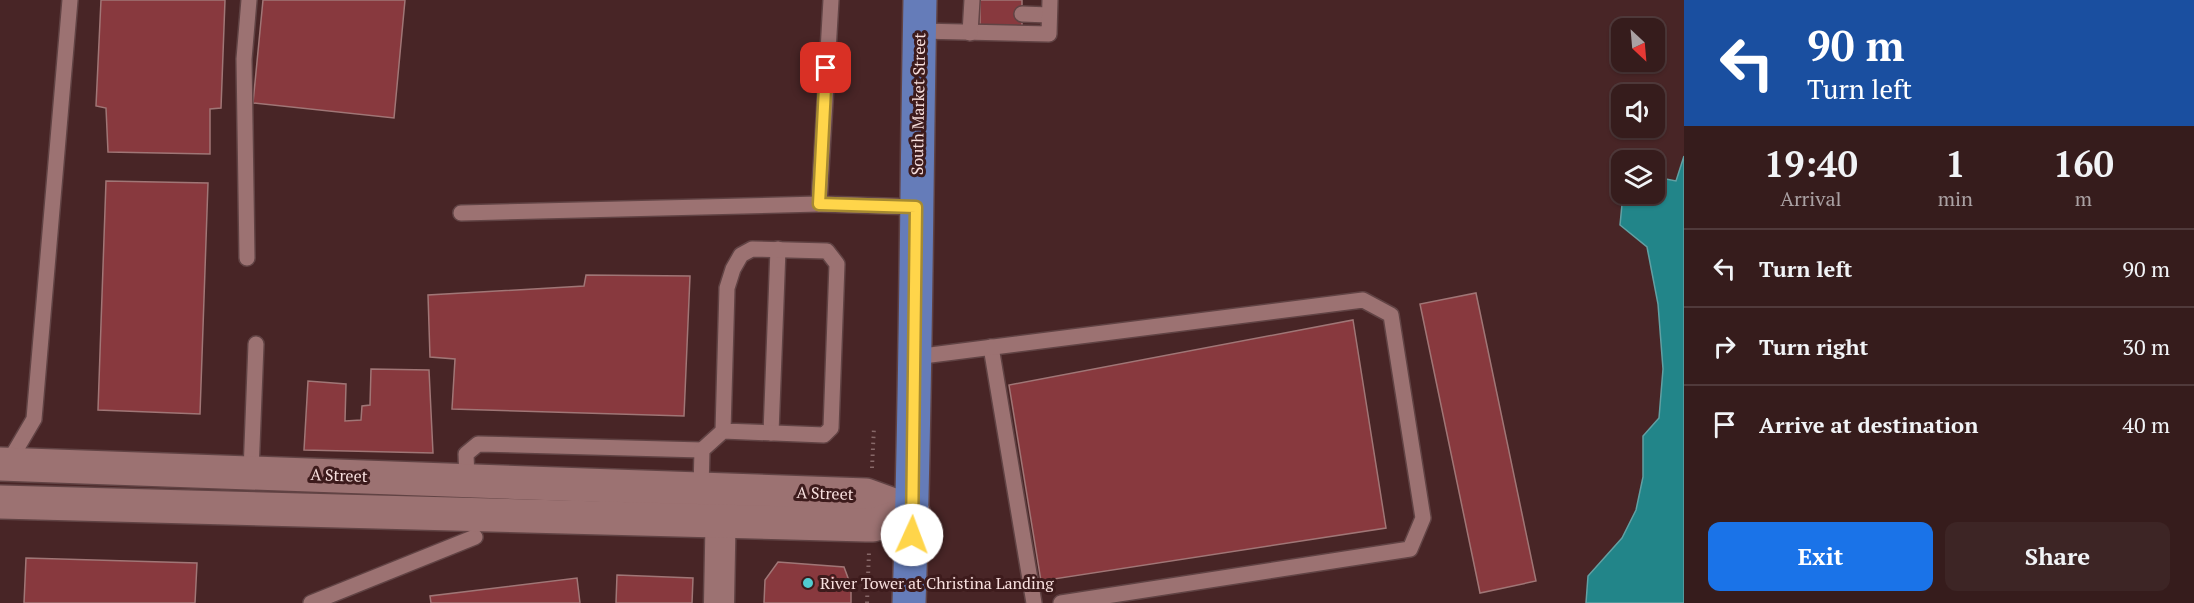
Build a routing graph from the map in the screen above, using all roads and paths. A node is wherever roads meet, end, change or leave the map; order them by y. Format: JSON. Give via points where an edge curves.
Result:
{"nodes":[{"id":1,"x":70,"y":0,"type":"edge"},
{"id":2,"x":249,"y":0,"type":"edge"},
{"id":3,"x":831,"y":0,"type":"edge"},
{"id":4,"x":1050,"y":7,"type":"edge"},
{"id":5,"x":974,"y":8,"type":"edge"},
{"id":6,"x":1022,"y":14,"type":"dead end"},
{"id":7,"x":920,"y":16,"type":"edge"},
{"id":8,"x":970,"y":33,"type":"junction"},
{"id":9,"x":819,"y":204,"type":"junction"},
{"id":10,"x":916,"y":207,"type":"junction"},
{"id":11,"x":461,"y":213,"type":"dead end"},
{"id":12,"x":778,"y":249,"type":"junction"},
{"id":13,"x":247,"y":258,"type":"dead end"},
{"id":14,"x":256,"y":344,"type":"dead end"},
{"id":15,"x":991,"y":347,"type":"junction"},
{"id":16,"x":915,"y":357,"type":"junction"},
{"id":17,"x":874,"y":427,"type":"dead end"},
{"id":18,"x":723,"y":431,"type":"junction"},
{"id":19,"x":771,"y":433,"type":"junction"},
{"id":20,"x":702,"y":450,"type":"junction"},
{"id":21,"x":2,"y":468,"type":"edge"},
{"id":22,"x":251,"y":472,"type":"junction"},
{"id":23,"x":467,"y":480,"type":"junction"},
{"id":24,"x":714,"y":499,"type":"junction"},
{"id":25,"x":0,"y":502,"type":"edge"},
{"id":26,"x":866,"y":510,"type":"junction"},
{"id":27,"x":913,"y":512,"type":"junction"},
{"id":28,"x":475,"y":537,"type":"dead end"},
{"id":29,"x":311,"y":603,"type":"edge"},
{"id":30,"x":719,"y":603,"type":"edge"},
{"id":31,"x":867,"y":603,"type":"edge"},
{"id":32,"x":909,"y":603,"type":"edge"},
{"id":33,"x":1034,"y":603,"type":"edge"},
{"id":34,"x":1061,"y":603,"type":"edge"}],
"edges":[{"from":1,"to":21,"type":"lane","via":[[34,419]]},
{"from":2,"to":13,"type":"lane","via":[[244,59]]},
{"from":3,"to":9,"type":"lane"},
{"from":4,"to":6,"type":"lane"},
{"from":4,"to":8,"type":"lane","via":[[1048,34]]},
{"from":5,"to":8,"type":"lane"},
{"from":7,"to":8,"type":"lane"},
{"from":7,"to":10,"type":"main road","name":"South Market Street"},
{"from":9,"to":10,"type":"lane"},
{"from":9,"to":11,"type":"lane"},
{"from":10,"to":16,"type":"main road","name":"South Market Street"},
{"from":12,"to":18,"type":"lane","via":[[752,249],[741,255],[727,288]]},
{"from":12,"to":19,"type":"lane"},
{"from":12,"to":19,"type":"lane","via":[[827,251],[837,264],[831,428],[824,435]]},
{"from":14,"to":22,"type":"lane"},
{"from":15,"to":16,"type":"lane"},
{"from":15,"to":33,"type":"lane"},
{"from":15,"to":34,"type":"lane","via":[[1363,300],[1391,315],[1423,518],[1410,549]]},
{"from":16,"to":27,"type":"main road","name":"South Market Street"},
{"from":17,"to":26,"type":"path","via":[[873,467],[866,471]]},
{"from":18,"to":19,"type":"lane"},
{"from":18,"to":20,"type":"lane"},
{"from":20,"to":23,"type":"lane","via":[[478,444],[466,454]]},
{"from":20,"to":24,"type":"lane"},
{"from":21,"to":22,"type":"street","name":"A Street"},
{"from":22,"to":23,"type":"street","name":"A Street"},
{"from":23,"to":24,"type":"street","name":"A Street"},
{"from":24,"to":25,"type":"street","name":"A Street"},
{"from":24,"to":26,"type":"street","name":"A Street"},
{"from":24,"to":30,"type":"street"},
{"from":26,"to":27,"type":"street","name":"A Street","via":[[873,525]]},
{"from":26,"to":31,"type":"path"},
{"from":27,"to":32,"type":"main road","name":"South Market Street"},
{"from":28,"to":29,"type":"lane"}]}
